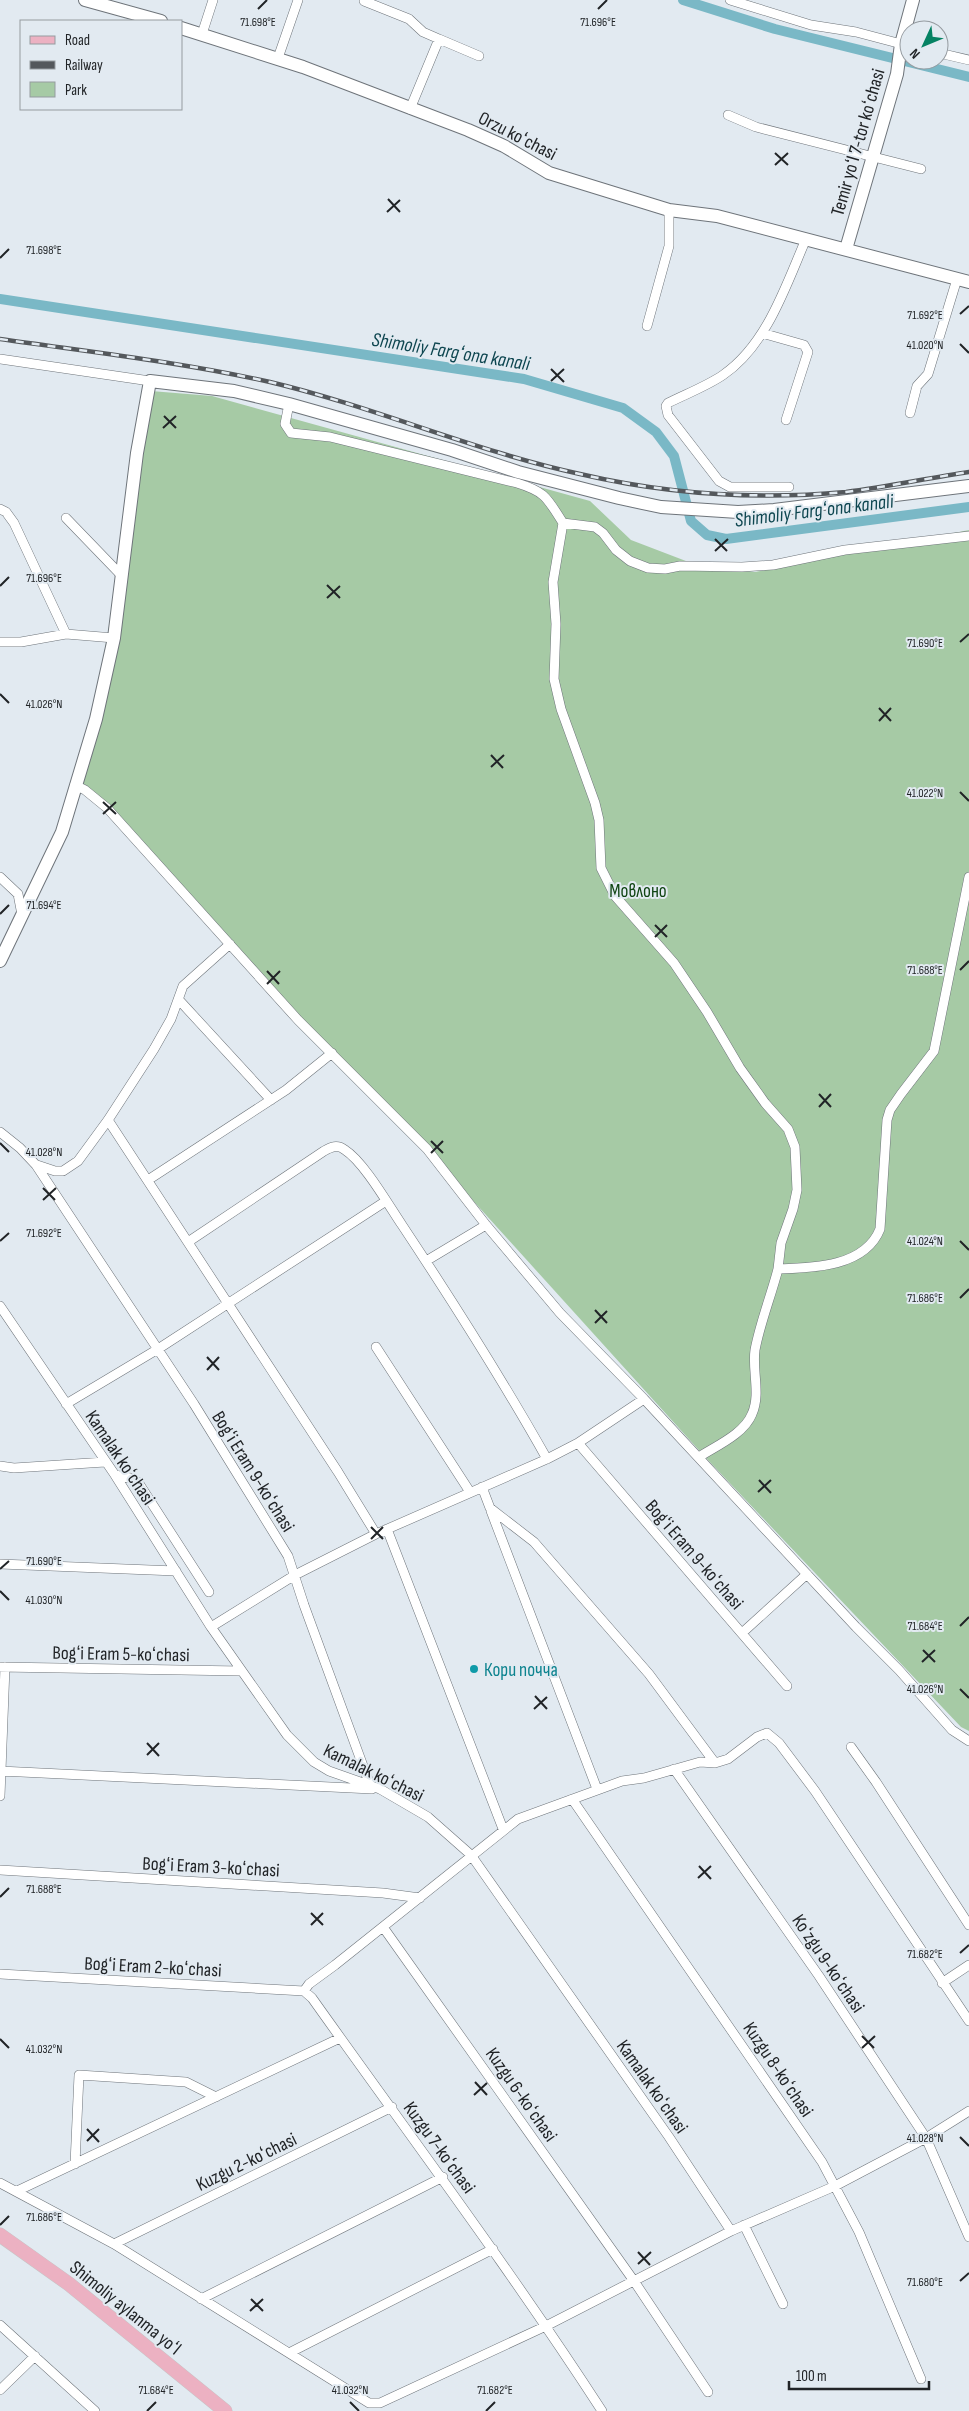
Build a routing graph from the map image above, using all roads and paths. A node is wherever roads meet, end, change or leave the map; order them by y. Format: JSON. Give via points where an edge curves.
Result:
{"nodes":[{"id":1,"x":86,"y":0,"type":"edge"},
{"id":2,"x":213,"y":0,"type":"edge"},
{"id":3,"x":298,"y":0,"type":"edge"},
{"id":4,"x":730,"y":0,"type":"edge"},
{"id":5,"x":913,"y":0,"type":"edge"},
{"id":6,"x":364,"y":1,"type":"edge"},
{"id":7,"x":746,"y":2,"type":"edge"},
{"id":8,"x":157,"y":20,"type":"edge"},
{"id":9,"x":909,"y":20,"type":"edge"},
{"id":10,"x":182,"y":28,"type":"edge"},
{"id":11,"x":202,"y":34,"type":"junction"},
{"id":12,"x":439,"y":38,"type":"junction"},
{"id":13,"x":899,"y":43,"type":"edge"},
{"id":14,"x":949,"y":55,"type":"edge"},
{"id":15,"x":479,"y":56,"type":"dead end"},
{"id":16,"x":278,"y":58,"type":"junction"},
{"id":17,"x":969,"y":60,"type":"edge"},
{"id":18,"x":899,"y":67,"type":"edge"},
{"id":19,"x":410,"y":108,"type":"junction"},
{"id":20,"x":728,"y":115,"type":"dead end"},
{"id":21,"x":872,"y":157,"type":"junction"},
{"id":22,"x":921,"y":170,"type":"dead end"},
{"id":23,"x":669,"y":210,"type":"junction"},
{"id":24,"x":806,"y":239,"type":"junction"},
{"id":25,"x":846,"y":249,"type":"junction"},
{"id":26,"x":963,"y":281,"type":"edge"},
{"id":27,"x":647,"y":326,"type":"dead end"},
{"id":28,"x":762,"y":333,"type":"junction"},
{"id":29,"x":0,"y":359,"type":"edge"},
{"id":30,"x":150,"y":381,"type":"junction"},
{"id":31,"x":289,"y":404,"type":"junction"},
{"id":32,"x":910,"y":413,"type":"dead end"},
{"id":33,"x":786,"y":420,"type":"dead end"},
{"id":34,"x":969,"y":486,"type":"edge"},
{"id":35,"x":788,"y":487,"type":"dead end"},
{"id":36,"x":0,"y":509,"type":"edge"},
{"id":37,"x":66,"y":518,"type":"dead end"},
{"id":38,"x":563,"y":523,"type":"junction"},
{"id":39,"x":969,"y":536,"type":"edge"},
{"id":40,"x":121,"y":575,"type":"junction"},
{"id":41,"x":66,"y":634,"type":"junction"},
{"id":42,"x":114,"y":638,"type":"junction"},
{"id":43,"x":0,"y":642,"type":"edge"},
{"id":44,"x":75,"y":785,"type":"junction"},
{"id":45,"x":0,"y":877,"type":"edge"},
{"id":46,"x":969,"y":877,"type":"edge"},
{"id":47,"x":22,"y":917,"type":"junction"},
{"id":48,"x":230,"y":944,"type":"junction"},
{"id":49,"x":0,"y":961,"type":"edge"},
{"id":50,"x":179,"y":1000,"type":"junction"},
{"id":51,"x":332,"y":1053,"type":"junction"},
{"id":52,"x":271,"y":1100,"type":"junction"},
{"id":53,"x":108,"y":1120,"type":"junction"},
{"id":54,"x":0,"y":1132,"type":"edge"},
{"id":55,"x":36,"y":1165,"type":"junction"},
{"id":56,"x":148,"y":1180,"type":"junction"},
{"id":57,"x":386,"y":1201,"type":"junction"},
{"id":58,"x":486,"y":1225,"type":"junction"},
{"id":59,"x":188,"y":1242,"type":"junction"},
{"id":60,"x":426,"y":1261,"type":"junction"},
{"id":61,"x":778,"y":1268,"type":"junction"},
{"id":62,"x":228,"y":1303,"type":"junction"},
{"id":63,"x":0,"y":1306,"type":"edge"},
{"id":64,"x":376,"y":1347,"type":"dead end"},
{"id":65,"x":158,"y":1349,"type":"junction"},
{"id":66,"x":644,"y":1399,"type":"junction"},
{"id":67,"x":66,"y":1404,"type":"junction"},
{"id":68,"x":578,"y":1443,"type":"junction"},
{"id":69,"x":699,"y":1457,"type":"junction"},
{"id":70,"x":547,"y":1459,"type":"junction"},
{"id":71,"x":105,"y":1462,"type":"junction"},
{"id":72,"x":0,"y":1466,"type":"edge"},
{"id":73,"x":115,"y":1475,"type":"junction"},
{"id":74,"x":482,"y":1487,"type":"junction"},
{"id":75,"x":470,"y":1492,"type":"junction"},
{"id":76,"x":490,"y":1508,"type":"junction"},
{"id":77,"x":387,"y":1529,"type":"junction"},
{"id":78,"x":376,"y":1534,"type":"junction"},
{"id":79,"x":0,"y":1564,"type":"edge"},
{"id":80,"x":176,"y":1571,"type":"junction"},
{"id":81,"x":807,"y":1574,"type":"junction"},
{"id":82,"x":294,"y":1576,"type":"junction"},
{"id":83,"x":209,"y":1592,"type":"dead end"},
{"id":84,"x":211,"y":1626,"type":"junction"},
{"id":85,"x":742,"y":1633,"type":"junction"},
{"id":86,"x":3,"y":1667,"type":"edge"},
{"id":87,"x":241,"y":1671,"type":"junction"},
{"id":88,"x":787,"y":1686,"type":"dead end"},
{"id":89,"x":969,"y":1741,"type":"edge"},
{"id":90,"x":851,"y":1747,"type":"dead end"},
{"id":91,"x":715,"y":1763,"type":"junction"},
{"id":92,"x":674,"y":1769,"type":"junction"},
{"id":93,"x":1,"y":1771,"type":"edge"},
{"id":94,"x":370,"y":1785,"type":"junction"},
{"id":95,"x":380,"y":1789,"type":"junction"},
{"id":96,"x":597,"y":1789,"type":"junction"},
{"id":97,"x":0,"y":1796,"type":"edge"},
{"id":98,"x":572,"y":1799,"type":"junction"},
{"id":99,"x":503,"y":1830,"type":"junction"},
{"id":100,"x":471,"y":1855,"type":"junction"},
{"id":101,"x":0,"y":1870,"type":"edge"},
{"id":102,"x":420,"y":1898,"type":"junction"},
{"id":103,"x":969,"y":1925,"type":"edge"},
{"id":104,"x":383,"y":1927,"type":"junction"},
{"id":105,"x":969,"y":1965,"type":"edge"},
{"id":106,"x":0,"y":1974,"type":"edge"},
{"id":107,"x":942,"y":1983,"type":"junction"},
{"id":108,"x":304,"y":1991,"type":"junction"},
{"id":109,"x":969,"y":2021,"type":"edge"},
{"id":110,"x":340,"y":2038,"type":"junction"},
{"id":111,"x":216,"y":2096,"type":"junction"},
{"id":112,"x":392,"y":2107,"type":"junction"},
{"id":113,"x":969,"y":2110,"type":"edge"},
{"id":114,"x":926,"y":2138,"type":"junction"},
{"id":115,"x":75,"y":2164,"type":"junction"},
{"id":116,"x":443,"y":2177,"type":"junction"},
{"id":117,"x":0,"y":2183,"type":"edge"},
{"id":118,"x":835,"y":2186,"type":"junction"},
{"id":119,"x":17,"y":2191,"type":"junction"},
{"id":120,"x":744,"y":2225,"type":"junction"},
{"id":121,"x":731,"y":2231,"type":"junction"},
{"id":122,"x":0,"y":2235,"type":"edge"},
{"id":123,"x":969,"y":2237,"type":"edge"},
{"id":124,"x":114,"y":2244,"type":"junction"},
{"id":125,"x":493,"y":2249,"type":"junction"},
{"id":126,"x":634,"y":2280,"type":"junction"},
{"id":127,"x":201,"y":2299,"type":"junction"},
{"id":128,"x":783,"y":2304,"type":"dead end"},
{"id":129,"x":0,"y":2325,"type":"edge"},
{"id":130,"x":546,"y":2326,"type":"junction"},
{"id":131,"x":288,"y":2353,"type":"junction"},
{"id":132,"x":35,"y":2356,"type":"junction"},
{"id":133,"x":921,"y":2379,"type":"dead end"},
{"id":134,"x":0,"y":2390,"type":"edge"},
{"id":135,"x":708,"y":2392,"type":"dead end"},
{"id":136,"x":95,"y":2411,"type":"edge"},
{"id":137,"x":225,"y":2411,"type":"edge"},
{"id":138,"x":602,"y":2411,"type":"edge"}],
"edges":[{"from":1,"to":8,"type":"street"},
{"from":2,"to":11,"type":"street"},
{"from":3,"to":16,"type":"street"},
{"from":4,"to":7,"type":"street"},
{"from":5,"to":9,"type":"street","name":"Temir yoʻl 7-tor koʻchasi"},
{"from":6,"to":12,"type":"street","via":[[409,19],[424,32]]},
{"from":7,"to":13,"type":"street","via":[[811,25]]},
{"from":10,"to":11,"type":"street","name":"Orzu koʻchasi"},
{"from":11,"to":16,"type":"street","name":"Orzu koʻchasi"},
{"from":12,"to":15,"type":"street"},
{"from":12,"to":19,"type":"street"},
{"from":14,"to":17,"type":"street"},
{"from":16,"to":19,"type":"street","name":"Orzu koʻchasi"},
{"from":18,"to":21,"type":"street","name":"Temir yoʻl 7-tor koʻchasi"},
{"from":19,"to":23,"type":"street","name":"Orzu koʻchasi","via":[[494,141],[549,173]]},
{"from":20,"to":21,"type":"street","via":[[756,127]]},
{"from":21,"to":22,"type":"street"},
{"from":21,"to":25,"type":"street","name":"Temir yoʻl 7-tor koʻchasi"},
{"from":23,"to":24,"type":"street","name":"Orzu koʻchasi","via":[[717,216]]},
{"from":23,"to":27,"type":"street","via":[[669,246]]},
{"from":24,"to":25,"type":"street","name":"Orzu koʻchasi"},
{"from":24,"to":28,"type":"street"},
{"from":25,"to":26,"type":"street","name":"Orzu koʻchasi"},
{"from":26,"to":32,"type":"street","via":[[928,374],[917,386]]},
{"from":28,"to":33,"type":"street","via":[[804,345],[808,352]]},
{"from":28,"to":35,"type":"street","via":[[744,357],[723,375],[668,402],[666,411],[719,481],[730,487]]},
{"from":29,"to":30,"type":"street"},
{"from":30,"to":31,"type":"street","via":[[234,391]]},
{"from":30,"to":40,"type":"street"},
{"from":31,"to":34,"type":"street","via":[[518,472],[661,507],[738,512],[774,510]]},
{"from":31,"to":38,"type":"street","via":[[285,424],[290,432],[330,437],[517,483],[547,497]]},
{"from":36,"to":41,"type":"street","via":[[14,523]]},
{"from":37,"to":40,"type":"street"},
{"from":38,"to":39,"type":"street","via":[[600,530],[616,550],[630,561],[648,568],[773,565],[845,550]]},
{"from":38,"to":61,"type":"street","via":[[553,582],[556,624],[554,679],[561,709],[595,803],[599,820],[600,868],[615,896],[674,963],[708,1012],[740,1068],[788,1129],[795,1147],[797,1190],[781,1243]]},
{"from":40,"to":42,"type":"street"},
{"from":41,"to":42,"type":"street"},
{"from":41,"to":43,"type":"street","via":[[21,642]]},
{"from":42,"to":44,"type":"street","via":[[96,719]]},
{"from":44,"to":47,"type":"street","via":[[62,832]]},
{"from":44,"to":48,"type":"street","via":[[107,808]]},
{"from":45,"to":47,"type":"street","via":[[18,894]]},
{"from":46,"to":61,"type":"street","via":[[934,1051],[901,1094],[887,1120],[880,1229],[876,1240],[858,1255],[833,1264]]},
{"from":47,"to":49,"type":"street"},
{"from":48,"to":50,"type":"street","via":[[188,980]]},
{"from":48,"to":51,"type":"street"},
{"from":50,"to":52,"type":"street"},
{"from":50,"to":53,"type":"street","via":[[154,1049]]},
{"from":51,"to":52,"type":"street"},
{"from":51,"to":58,"type":"street","via":[[426,1149]]},
{"from":52,"to":56,"type":"street"},
{"from":53,"to":55,"type":"street","via":[[70,1168],[55,1171]]},
{"from":53,"to":56,"type":"street"},
{"from":54,"to":55,"type":"street","name":"Bogʻi Eram 9-koʻchasi"},
{"from":55,"to":65,"type":"street","name":"Bogʻi Eram 9-koʻchasi"},
{"from":56,"to":59,"type":"street"},
{"from":57,"to":59,"type":"street","via":[[349,1153],[334,1146]]},
{"from":57,"to":60,"type":"street"},
{"from":57,"to":62,"type":"street"},
{"from":58,"to":60,"type":"street"},
{"from":58,"to":66,"type":"street","via":[[560,1313]]},
{"from":59,"to":62,"type":"street"},
{"from":60,"to":70,"type":"street"},
{"from":61,"to":69,"type":"street","via":[[756,1349],[754,1367],[757,1383],[752,1414],[739,1430]]},
{"from":62,"to":65,"type":"street"},
{"from":62,"to":78,"type":"street"},
{"from":63,"to":67,"type":"street","name":"Kamalak koʻchasi"},
{"from":64,"to":75,"type":"street"},
{"from":65,"to":67,"type":"street"},
{"from":65,"to":82,"type":"street","name":"Bogʻi Eram 9-koʻchasi","via":[[288,1556]]},
{"from":66,"to":68,"type":"street"},
{"from":66,"to":69,"type":"street"},
{"from":67,"to":71,"type":"street","name":"Kamalak koʻchasi"},
{"from":68,"to":70,"type":"street"},
{"from":68,"to":85,"type":"street","name":"Bogʻi Eram 9-koʻchasi"},
{"from":69,"to":81,"type":"street"},
{"from":70,"to":74,"type":"street"},
{"from":71,"to":72,"type":"street","via":[[14,1468]]},
{"from":71,"to":73,"type":"street","name":"Kamalak koʻchasi"},
{"from":73,"to":80,"type":"street","name":"Kamalak koʻchasi"},
{"from":73,"to":83,"type":"street","via":[[138,1482]]},
{"from":74,"to":75,"type":"street"},
{"from":74,"to":76,"type":"street"},
{"from":75,"to":77,"type":"street"},
{"from":76,"to":91,"type":"street","via":[[522,1531],[546,1556],[649,1674]]},
{"from":76,"to":96,"type":"street"},
{"from":77,"to":78,"type":"street"},
{"from":77,"to":99,"type":"street"},
{"from":78,"to":82,"type":"street"},
{"from":79,"to":80,"type":"street"},
{"from":80,"to":84,"type":"street","name":"Kamalak koʻchasi"},
{"from":81,"to":85,"type":"street"},
{"from":81,"to":89,"type":"street","via":[[952,1730]]},
{"from":82,"to":84,"type":"street"},
{"from":82,"to":94,"type":"street","name":"Bogʻi Eram 9-koʻchasi"},
{"from":84,"to":87,"type":"street","name":"Kamalak koʻchasi"},
{"from":85,"to":88,"type":"street","name":"Bogʻi Eram 9-koʻchasi"},
{"from":86,"to":87,"type":"street","name":"Bogʻi Eram 5-koʻchasi"},
{"from":86,"to":93,"type":"street"},
{"from":87,"to":94,"type":"street","name":"Kamalak koʻchasi","via":[[302,1752],[329,1770]]},
{"from":90,"to":103,"type":"street"},
{"from":91,"to":92,"type":"street","via":[[700,1762]]},
{"from":91,"to":107,"type":"street","via":[[728,1759],[767,1733],[779,1743],[892,1904]]},
{"from":92,"to":96,"type":"street"},
{"from":92,"to":114,"type":"street","name":"Koʻzgu 9-koʻchasi","via":[[819,1976]]},
{"from":93,"to":95,"type":"street"},
{"from":93,"to":97,"type":"street"},
{"from":94,"to":95,"type":"street","name":"Kamalak koʻchasi"},
{"from":95,"to":100,"type":"street","name":"Kamalak koʻchasi","via":[[428,1817]]},
{"from":96,"to":98,"type":"street"},
{"from":98,"to":99,"type":"street","via":[[518,1819]]},
{"from":98,"to":118,"type":"street","name":"Kuzgu 8-koʻchasi","via":[[725,2018]]},
{"from":99,"to":100,"type":"street"},
{"from":100,"to":102,"type":"street"},
{"from":100,"to":121,"type":"street","name":"Kamalak koʻchasi"},
{"from":101,"to":102,"type":"street","name":"Bogʻi Eram 3-koʻchasi","via":[[384,1893]]},
{"from":102,"to":104,"type":"street"},
{"from":104,"to":108,"type":"street"},
{"from":104,"to":126,"type":"street","name":"Kuzgu 6-koʻchasi"},
{"from":105,"to":107,"type":"street"},
{"from":106,"to":108,"type":"street","name":"Bogʻi Eram 2-koʻchasi"},
{"from":107,"to":109,"type":"street"},
{"from":108,"to":110,"type":"street","name":"Kuzgu 7-koʻchasi"},
{"from":110,"to":111,"type":"street"},
{"from":110,"to":112,"type":"street","name":"Kuzgu 7-koʻchasi"},
{"from":111,"to":115,"type":"street"},
{"from":111,"to":115,"type":"street","via":[[186,2082],[79,2075]]},
{"from":112,"to":116,"type":"street","name":"Kuzgu 7-koʻchasi"},
{"from":112,"to":124,"type":"street","name":"Kuzgu 2-koʻchasi"},
{"from":113,"to":114,"type":"street"},
{"from":114,"to":118,"type":"street"},
{"from":114,"to":123,"type":"street","name":"Koʻzgu 9-koʻchasi"},
{"from":115,"to":119,"type":"street"},
{"from":116,"to":125,"type":"street","name":"Kuzgu 7-koʻchasi"},
{"from":116,"to":127,"type":"street"},
{"from":117,"to":119,"type":"street"},
{"from":118,"to":120,"type":"street"},
{"from":118,"to":133,"type":"street","name":"Kuzgu 8-koʻchasi"},
{"from":119,"to":124,"type":"street"},
{"from":120,"to":121,"type":"street"},
{"from":120,"to":128,"type":"street"},
{"from":121,"to":126,"type":"street"},
{"from":122,"to":137,"type":"main road","name":"Shimoliy aylanma yoʻl","via":[[69,2284]]},
{"from":124,"to":127,"type":"street"},
{"from":125,"to":130,"type":"street","name":"Kuzgu 7-koʻchasi"},
{"from":125,"to":131,"type":"street"},
{"from":126,"to":130,"type":"street"},
{"from":126,"to":135,"type":"street","name":"Kuzgu 6-koʻchasi"},
{"from":127,"to":131,"type":"street"},
{"from":129,"to":132,"type":"street"},
{"from":130,"to":131,"type":"street","via":[[380,2403],[369,2403]]},
{"from":130,"to":138,"type":"street","name":"Kuzgu 7-koʻchasi"},
{"from":132,"to":134,"type":"street"},
{"from":132,"to":136,"type":"street"}]}
